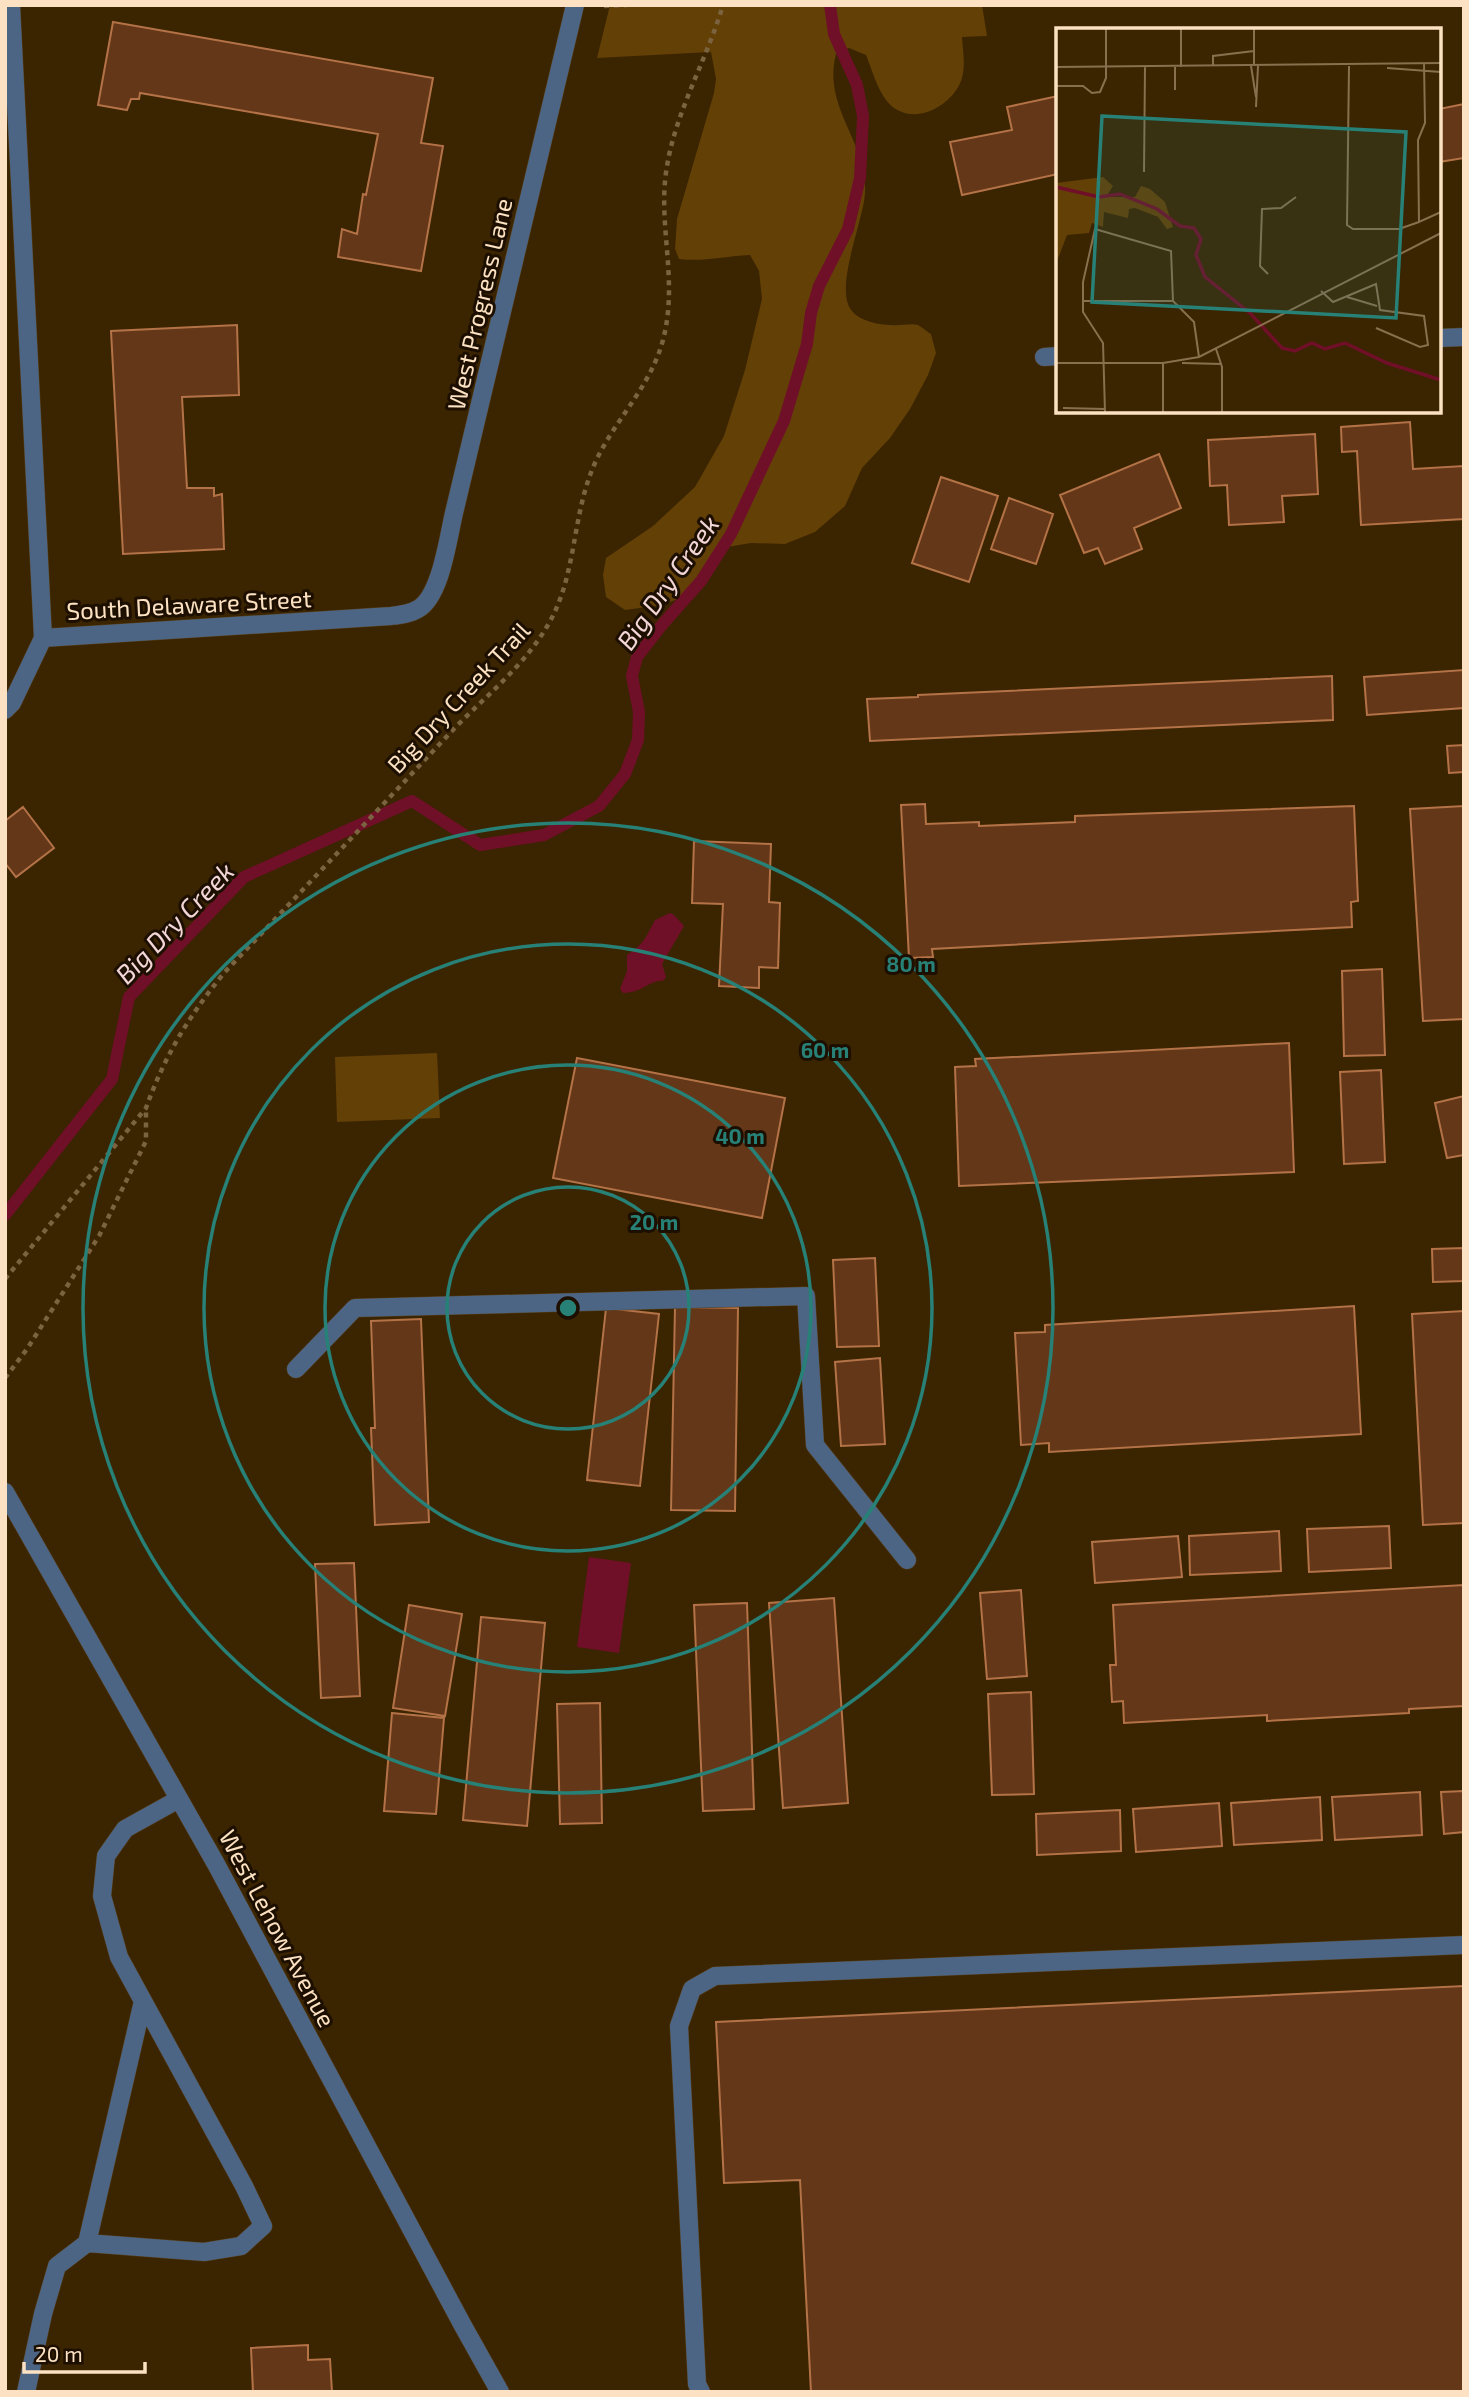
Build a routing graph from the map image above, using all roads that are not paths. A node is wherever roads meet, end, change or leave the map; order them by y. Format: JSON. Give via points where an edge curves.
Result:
{"nodes":[{"id":1,"x":11,"y":5,"type":"edge"},
{"id":2,"x":575,"y":5,"type":"edge"},
{"id":3,"x":1464,"y":337,"type":"edge"},
{"id":4,"x":1441,"y":338,"type":"edge"},
{"id":5,"x":419,"y":609,"type":"joint"},
{"id":6,"x":43,"y":638,"type":"junction"},
{"id":7,"x":5,"y":710,"type":"edge"},
{"id":8,"x":296,"y":1369,"type":"dead end"},
{"id":9,"x":5,"y":1492,"type":"edge"},
{"id":10,"x":907,"y":1560,"type":"dead end"},
{"id":11,"x":179,"y":1799,"type":"junction"},
{"id":12,"x":1464,"y":1945,"type":"edge"},
{"id":13,"x":143,"y":2001,"type":"junction"},
{"id":14,"x":87,"y":2243,"type":"junction"},
{"id":15,"x":26,"y":2392,"type":"edge"},
{"id":16,"x":500,"y":2392,"type":"edge"},
{"id":17,"x":701,"y":2392,"type":"edge"}],
"edges":[{"from":1,"to":6,"type":"street"},
{"from":2,"to":5,"type":"street","name":"West Progress Lane","via":[[439,576]]},
{"from":3,"to":4,"type":"street"},
{"from":5,"to":6,"type":"street","name":"South Delaware Street","via":[[367,618]]},
{"from":6,"to":7,"type":"street","name":"South Delaware Street"},
{"from":8,"to":10,"type":"street","via":[[355,1308],[806,1296],[815,1445]]},
{"from":9,"to":11,"type":"street","name":"West Lehow Avenue"},
{"from":11,"to":13,"type":"street","via":[[125,1829],[106,1856],[102,1896],[119,1957]]},
{"from":11,"to":16,"type":"street","name":"West Lehow Avenue"},
{"from":12,"to":17,"type":"street","via":[[715,1976],[692,1989],[679,2026],[697,2384]]},
{"from":13,"to":14,"type":"street"},
{"from":13,"to":14,"type":"street","via":[[263,2226],[241,2246],[204,2252]]},
{"from":14,"to":15,"type":"street","via":[[57,2266]]}]}
